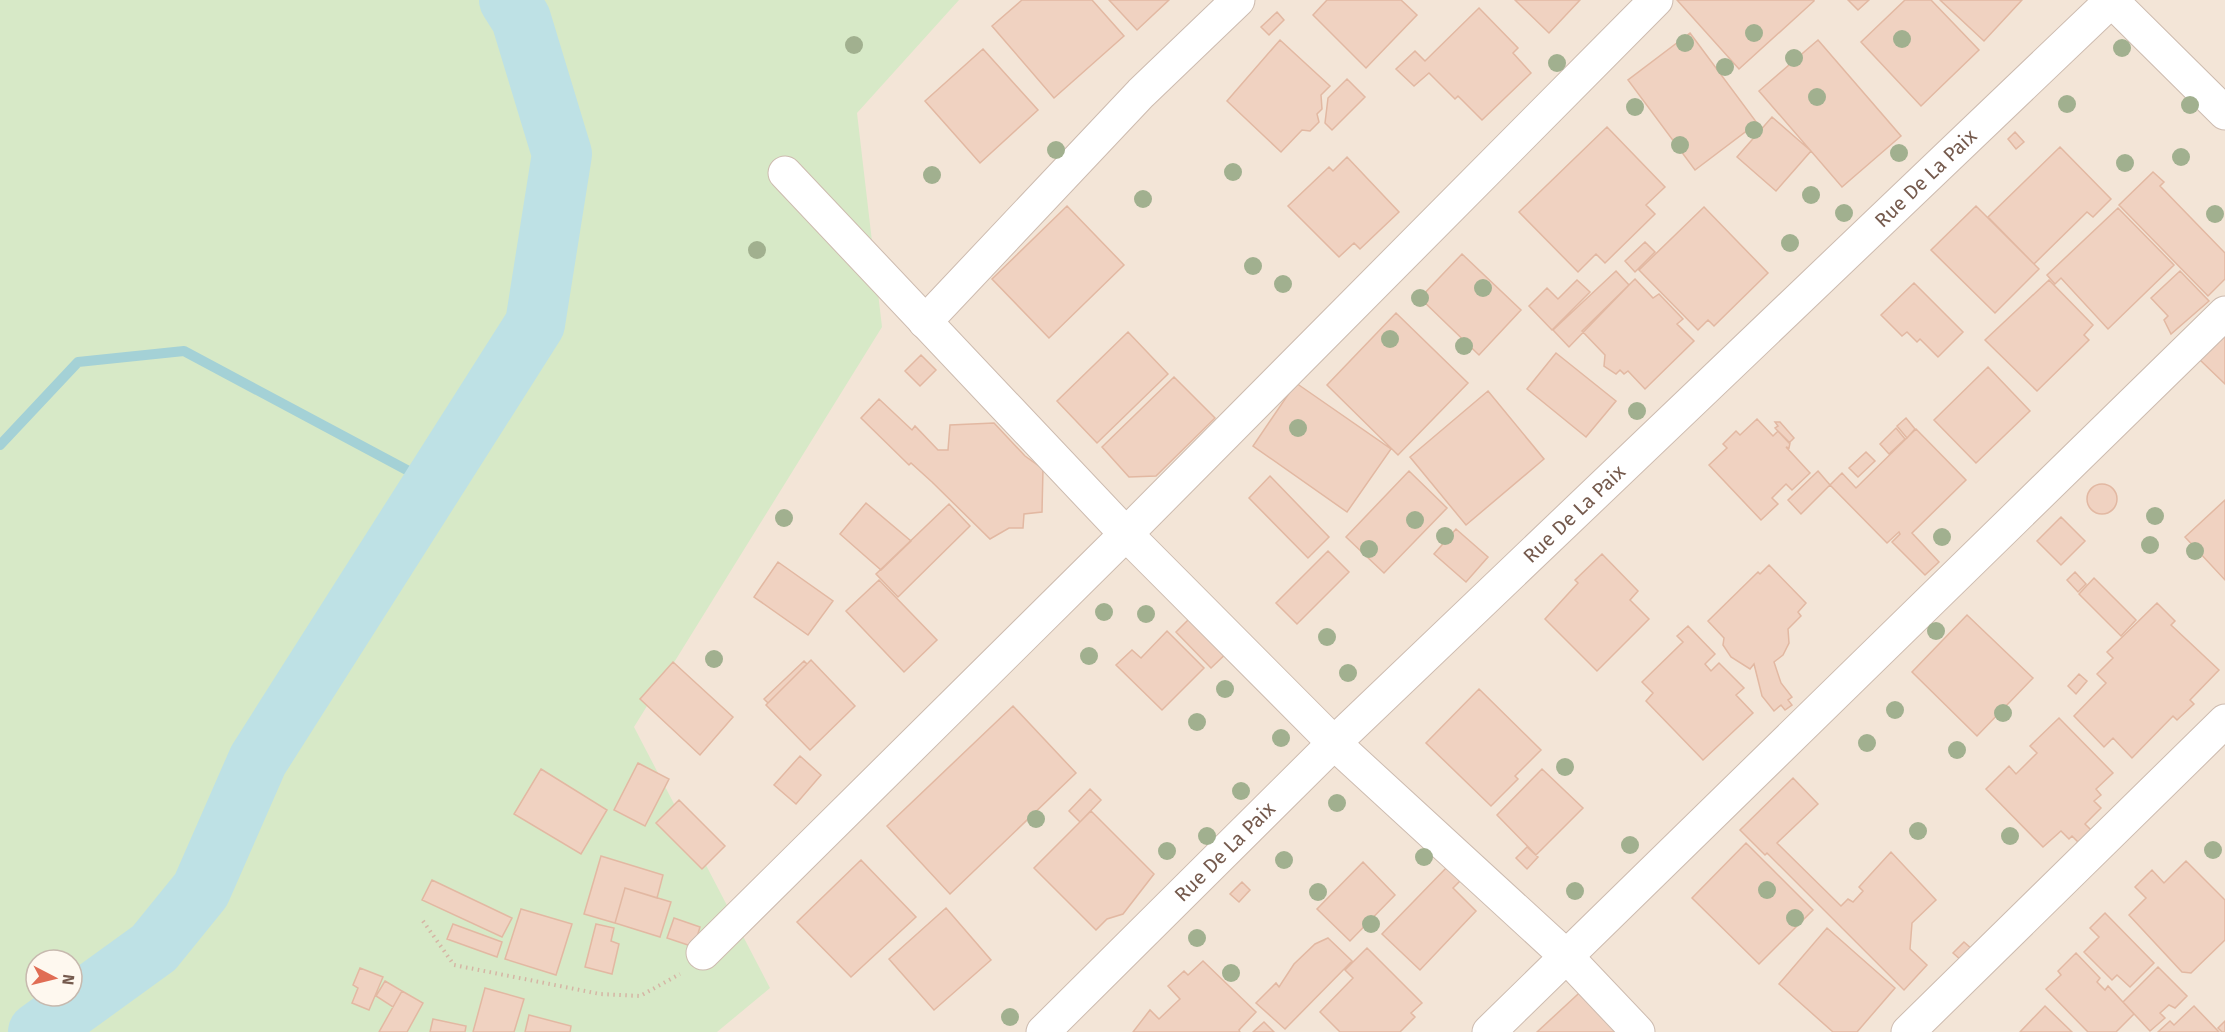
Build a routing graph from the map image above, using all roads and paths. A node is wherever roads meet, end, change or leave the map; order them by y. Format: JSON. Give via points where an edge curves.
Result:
{"nodes":[{"id":1,"x":1238,"y":0,"type":"edge"},
{"id":2,"x":1656,"y":0,"type":"edge"},
{"id":3,"x":2111,"y":0,"type":"edge"},
{"id":4,"x":2225,"y":113,"type":"edge"},
{"id":5,"x":785,"y":173,"type":"dead end"},
{"id":6,"x":2225,"y":313,"type":"edge"},
{"id":7,"x":925,"y":322,"type":"junction"},
{"id":8,"x":1126,"y":534,"type":"junction"},
{"id":9,"x":2225,"y":721,"type":"edge"},
{"id":10,"x":1334,"y":743,"type":"junction"},
{"id":11,"x":423,"y":921,"type":"dead end"},
{"id":12,"x":703,"y":953,"type":"joint"},
{"id":13,"x":1566,"y":956,"type":"junction"},
{"id":14,"x":1043,"y":1032,"type":"edge"},
{"id":15,"x":1489,"y":1032,"type":"edge"},
{"id":16,"x":1638,"y":1032,"type":"edge"},
{"id":17,"x":1908,"y":1032,"type":"edge"}],
"edges":[{"from":1,"to":7,"type":"street","via":[[1141,93]]},
{"from":2,"to":8,"type":"street"},
{"from":3,"to":4,"type":"street"},
{"from":3,"to":10,"type":"street","name":"Rue De La Paix"},
{"from":5,"to":7,"type":"street"},
{"from":6,"to":13,"type":"street"},
{"from":7,"to":8,"type":"street"},
{"from":8,"to":10,"type":"street"},
{"from":8,"to":12,"type":"street"},
{"from":9,"to":17,"type":"street"},
{"from":10,"to":13,"type":"street"},
{"from":10,"to":14,"type":"street","name":"Rue De La Paix"},
{"from":11,"to":12,"type":"path","via":[[454,965],[600,994],[640,996],[675,978]]},
{"from":13,"to":15,"type":"street"},
{"from":13,"to":16,"type":"street"}]}
